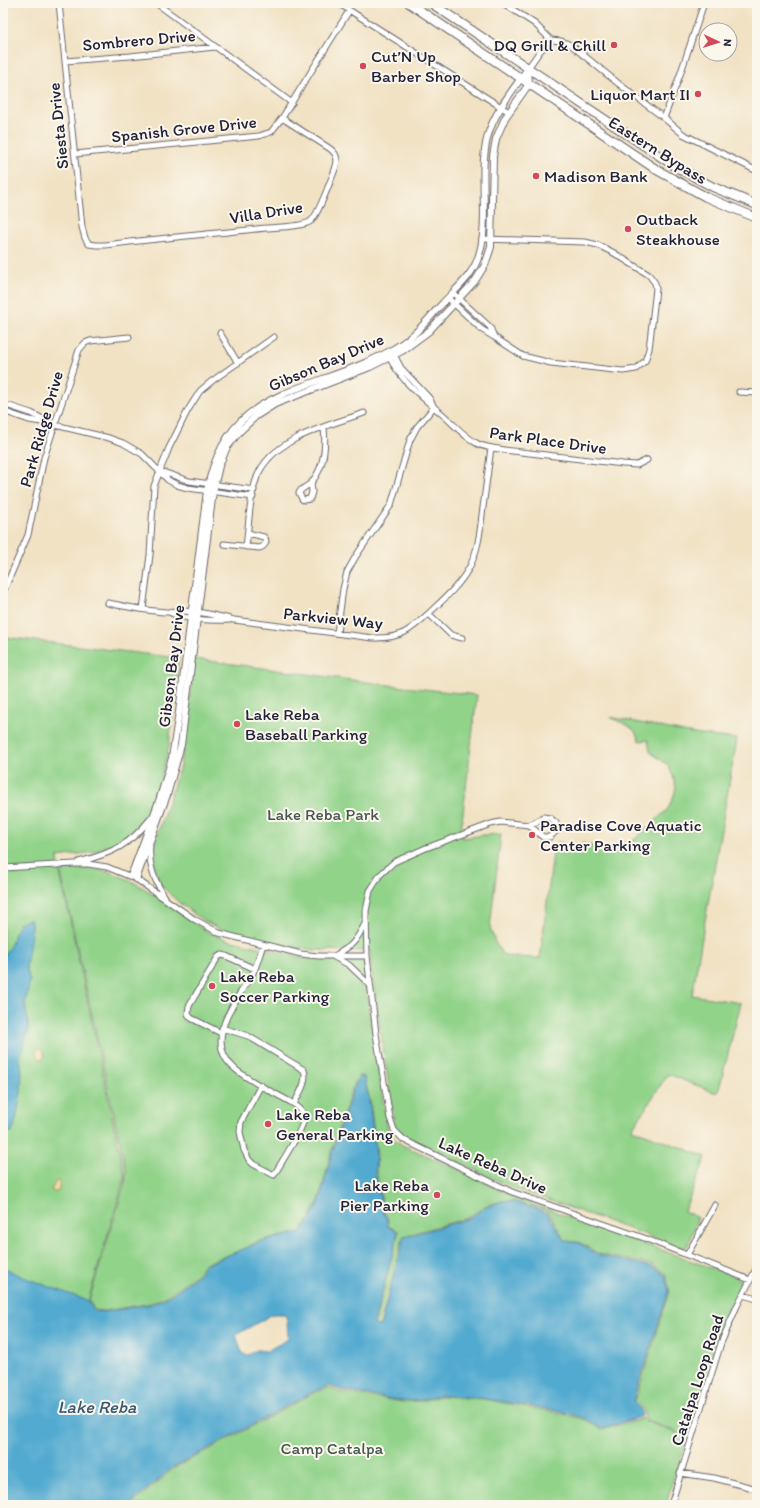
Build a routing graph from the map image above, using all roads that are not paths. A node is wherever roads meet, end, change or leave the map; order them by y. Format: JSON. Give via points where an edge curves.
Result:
{"nodes":[{"id":1,"x":59,"y":3,"type":"edge"},
{"id":2,"x":156,"y":3,"type":"edge"},
{"id":3,"x":338,"y":3,"type":"edge"},
{"id":4,"x":409,"y":3,"type":"edge"},
{"id":5,"x":431,"y":3,"type":"edge"},
{"id":6,"x":503,"y":3,"type":"edge"},
{"id":7,"x":704,"y":3,"type":"edge"},
{"id":8,"x":349,"y":11,"type":"junction"},
{"id":9,"x":551,"y":40,"type":"junction"},
{"id":10,"x":215,"y":47,"type":"junction"},
{"id":11,"x":65,"y":61,"type":"junction"},
{"id":12,"x":528,"y":68,"type":"junction"},
{"id":13,"x":521,"y":78,"type":"junction"},
{"id":14,"x":528,"y":84,"type":"junction"},
{"id":15,"x":292,"y":103,"type":"junction"},
{"id":16,"x":502,"y":107,"type":"junction"},
{"id":17,"x":509,"y":112,"type":"junction"},
{"id":18,"x":282,"y":118,"type":"junction"},
{"id":19,"x":664,"y":118,"type":"junction"},
{"id":20,"x":75,"y":154,"type":"junction"},
{"id":21,"x":757,"y":171,"type":"edge"},
{"id":22,"x":757,"y":205,"type":"edge"},
{"id":23,"x":757,"y":218,"type":"edge"},
{"id":24,"x":482,"y":239,"type":"junction"},
{"id":25,"x":492,"y":240,"type":"junction"},
{"id":26,"x":89,"y":244,"type":"joint"},
{"id":27,"x":453,"y":293,"type":"junction"},
{"id":28,"x":448,"y":298,"type":"junction"},
{"id":29,"x":460,"y":299,"type":"junction"},
{"id":30,"x":455,"y":305,"type":"junction"},
{"id":31,"x":220,"y":333,"type":"dead end"},
{"id":32,"x":129,"y":337,"type":"dead end"},
{"id":33,"x":274,"y":337,"type":"dead end"},
{"id":34,"x":494,"y":337,"type":"junction"},
{"id":35,"x":390,"y":354,"type":"junction"},
{"id":36,"x":238,"y":363,"type":"junction"},
{"id":37,"x":739,"y":392,"type":"dead end"},
{"id":38,"x":757,"y":393,"type":"edge"},
{"id":39,"x":3,"y":404,"type":"edge"},
{"id":40,"x":434,"y":407,"type":"junction"},
{"id":41,"x":18,"y":409,"type":"junction"},
{"id":42,"x":3,"y":411,"type":"edge"},
{"id":43,"x":364,"y":413,"type":"dead end"},
{"id":44,"x":16,"y":416,"type":"junction"},
{"id":45,"x":55,"y":425,"type":"junction"},
{"id":46,"x":324,"y":428,"type":"junction"},
{"id":47,"x":491,"y":448,"type":"junction"},
{"id":48,"x":647,"y":460,"type":"dead end"},
{"id":49,"x":159,"y":470,"type":"junction"},
{"id":50,"x":311,"y":483,"type":"dead end"},
{"id":51,"x":211,"y":488,"type":"junction"},
{"id":52,"x":254,"y":490,"type":"junction"},
{"id":53,"x":253,"y":497,"type":"junction"},
{"id":54,"x":248,"y":533,"type":"junction"},
{"id":55,"x":224,"y":544,"type":"dead end"},
{"id":56,"x":246,"y":547,"type":"junction"},
{"id":57,"x":5,"y":588,"type":"dead end"},
{"id":58,"x":108,"y":603,"type":"dead end"},
{"id":59,"x":143,"y":609,"type":"junction"},
{"id":60,"x":429,"y":614,"type":"junction"},
{"id":61,"x":194,"y":615,"type":"junction"},
{"id":62,"x":337,"y":633,"type":"junction"},
{"id":63,"x":462,"y":638,"type":"dead end"},
{"id":64,"x":175,"y":758,"type":"junction"},
{"id":65,"x":155,"y":813,"type":"junction"},
{"id":66,"x":529,"y":825,"type":"junction"},
{"id":67,"x":151,"y":842,"type":"junction"},
{"id":68,"x":74,"y":864,"type":"junction"},
{"id":69,"x":3,"y":868,"type":"edge"},
{"id":70,"x":133,"y":878,"type":"junction"},
{"id":71,"x":168,"y":901,"type":"junction"},
{"id":72,"x":366,"y":923,"type":"junction"},
{"id":73,"x":263,"y":945,"type":"junction"},
{"id":74,"x":333,"y":956,"type":"junction"},
{"id":75,"x":367,"y":956,"type":"junction"},
{"id":76,"x":255,"y":969,"type":"junction"},
{"id":77,"x":370,"y":986,"type":"junction"},
{"id":78,"x":222,"y":1030,"type":"junction"},
{"id":79,"x":261,"y":1085,"type":"junction"},
{"id":80,"x":294,"y":1104,"type":"junction"},
{"id":81,"x":715,"y":1205,"type":"dead end"},
{"id":82,"x":687,"y":1255,"type":"junction"},
{"id":83,"x":757,"y":1267,"type":"edge"},
{"id":84,"x":750,"y":1280,"type":"junction"},
{"id":85,"x":743,"y":1295,"type":"junction"},
{"id":86,"x":754,"y":1299,"type":"edge"},
{"id":87,"x":680,"y":1473,"type":"junction"},
{"id":88,"x":757,"y":1489,"type":"edge"},
{"id":89,"x":671,"y":1505,"type":"edge"}],
"edges":[{"from":1,"to":11,"type":"street","name":"Siesta Drive"},
{"from":2,"to":10,"type":"street"},
{"from":3,"to":8,"type":"street"},
{"from":4,"to":13,"type":"main road","name":"Eastern Bypass"},
{"from":5,"to":12,"type":"main road","name":"Eastern Bypass"},
{"from":6,"to":9,"type":"street","via":[[535,24]]},
{"from":7,"to":19,"type":"street"},
{"from":8,"to":15,"type":"street","name":"Spanish Grove Drive"},
{"from":8,"to":16,"type":"street"},
{"from":9,"to":12,"type":"street"},
{"from":9,"to":19,"type":"street","via":[[571,45]]},
{"from":10,"to":11,"type":"street","name":"Sombrero Drive"},
{"from":10,"to":15,"type":"street"},
{"from":11,"to":20,"type":"street","name":"Siesta Drive"},
{"from":12,"to":13,"type":"street","name":"Gibson Bay Drive"},
{"from":12,"to":14,"type":"street"},
{"from":12,"to":22,"type":"main road","name":"Eastern Bypass","via":[[676,167]]},
{"from":13,"to":14,"type":"main road","name":"Eastern Bypass"},
{"from":13,"to":16,"type":"street","name":"Gibson Bay Drive"},
{"from":14,"to":17,"type":"street","name":"Gibson Bay Drive"},
{"from":14,"to":23,"type":"main road","name":"Eastern Bypass","via":[[669,178]]},
{"from":15,"to":18,"type":"street","name":"Spanish Grove Drive"},
{"from":16,"to":17,"type":"street"},
{"from":16,"to":24,"type":"street","name":"Gibson Bay Drive","via":[[491,126],[486,144]]},
{"from":17,"to":25,"type":"street","name":"Gibson Bay Drive","via":[[498,131],[494,147]]},
{"from":18,"to":20,"type":"street","name":"Spanish Grove Drive","via":[[271,132],[259,136]]},
{"from":18,"to":26,"type":"street","name":"Villa Drive","via":[[335,152],[337,158],[338,163],[311,221],[305,224],[249,230],[101,245]]},
{"from":19,"to":21,"type":"street","via":[[683,134]]},
{"from":20,"to":26,"type":"street","name":"Siesta Drive","via":[[83,233]]},
{"from":24,"to":25,"type":"street"},
{"from":24,"to":27,"type":"street","name":"Gibson Bay Drive","via":[[474,267]]},
{"from":25,"to":29,"type":"street","name":"Gibson Bay Drive","via":[[481,273]]},
{"from":25,"to":34,"type":"street","via":[[585,242],[598,245],[648,274],[656,289],[648,355],[636,369],[622,371],[531,359]]},
{"from":27,"to":28,"type":"street","name":"Gibson Bay Drive"},
{"from":27,"to":29,"type":"street"},
{"from":28,"to":30,"type":"street"},
{"from":28,"to":35,"type":"street","name":"Gibson Bay Drive","via":[[414,334]]},
{"from":29,"to":30,"type":"street","name":"Gibson Bay Drive"},
{"from":29,"to":34,"type":"street","via":[[490,327]]},
{"from":30,"to":34,"type":"street","via":[[481,329]]},
{"from":30,"to":35,"type":"street","name":"Gibson Bay Drive","via":[[411,345]]},
{"from":31,"to":36,"type":"street"},
{"from":32,"to":45,"type":"street","name":"Park Ridge Drive","via":[[90,341],[82,346]]},
{"from":33,"to":36,"type":"street"},
{"from":35,"to":40,"type":"street","name":"Park Place Drive","via":[[403,380]]},
{"from":35,"to":51,"type":"street","name":"Gibson Bay Drive","via":[[280,395],[252,411],[237,424],[225,440],[216,458]]},
{"from":36,"to":49,"type":"street","via":[[196,396]]},
{"from":37,"to":38,"type":"street"},
{"from":39,"to":41,"type":"street"},
{"from":40,"to":47,"type":"street","name":"Park Place Drive","via":[[472,440]]},
{"from":40,"to":62,"type":"street","via":[[413,433],[391,505],[347,572]]},
{"from":41,"to":44,"type":"street"},
{"from":41,"to":45,"type":"street"},
{"from":42,"to":44,"type":"street"},
{"from":43,"to":46,"type":"street"},
{"from":44,"to":45,"type":"street"},
{"from":45,"to":49,"type":"street","via":[[123,442],[142,454]]},
{"from":45,"to":57,"type":"street","name":"Park Ridge Drive","via":[[42,466],[28,535]]},
{"from":46,"to":50,"type":"street","via":[[323,461]]},
{"from":46,"to":52,"type":"street","via":[[293,440],[273,454],[260,472]]},
{"from":47,"to":48,"type":"street","name":"Park Place Drive","via":[[630,465]]},
{"from":47,"to":60,"type":"street","name":"Parkview Way","via":[[479,536],[472,561],[457,585]]},
{"from":49,"to":51,"type":"street"},
{"from":49,"to":59,"type":"street","via":[[153,492],[150,555]]},
{"from":51,"to":52,"type":"street"},
{"from":51,"to":53,"type":"street"},
{"from":51,"to":61,"type":"street","name":"Gibson Bay Drive"},
{"from":52,"to":53,"type":"street"},
{"from":53,"to":54,"type":"street"},
{"from":54,"to":56,"type":"street"},
{"from":54,"to":56,"type":"street","via":[[264,536],[266,541],[262,547]]},
{"from":55,"to":56,"type":"street"},
{"from":58,"to":59,"type":"street","name":"Parkview Way"},
{"from":59,"to":61,"type":"street","name":"Parkview Way"},
{"from":60,"to":62,"type":"street","name":"Parkview Way","via":[[412,629],[395,637],[378,638]]},
{"from":60,"to":63,"type":"street","via":[[451,635]]},
{"from":61,"to":62,"type":"street","name":"Parkview Way","via":[[215,620],[234,620]]},
{"from":61,"to":64,"type":"street","name":"Gibson Bay Drive"},
{"from":64,"to":65,"type":"street","name":"Gibson Bay Drive"},
{"from":64,"to":67,"type":"street","name":"Gibson Bay Drive","via":[[167,795]]},
{"from":65,"to":68,"type":"street","via":[[140,832],[122,846]]},
{"from":65,"to":70,"type":"street","name":"Gibson Bay Drive"},
{"from":66,"to":66,"type":"street","name":"Lake Reba Drive","via":[[546,817],[553,820],[556,828],[553,835],[546,838]]},
{"from":66,"to":72,"type":"street","name":"Lake Reba Drive","via":[[500,822],[394,862],[373,885],[367,904]]},
{"from":67,"to":70,"type":"street","name":"Gibson Bay Drive"},
{"from":67,"to":71,"type":"street","via":[[150,860],[153,874]]},
{"from":68,"to":69,"type":"street"},
{"from":68,"to":70,"type":"street","via":[[108,867]]},
{"from":70,"to":71,"type":"street"},
{"from":71,"to":73,"type":"street","via":[[210,929]]},
{"from":72,"to":74,"type":"street","via":[[357,941]]},
{"from":72,"to":75,"type":"street","name":"Lake Reba Drive"},
{"from":73,"to":74,"type":"street","via":[[301,954]]},
{"from":73,"to":76,"type":"street"},
{"from":74,"to":75,"type":"street"},
{"from":74,"to":77,"type":"street","via":[[349,965]]},
{"from":75,"to":77,"type":"street","name":"Lake Reba Drive"},
{"from":76,"to":78,"type":"street","via":[[227,1016]]},
{"from":76,"to":78,"type":"street","via":[[222,955],[218,957],[192,1002],[188,1010],[190,1018]]},
{"from":77,"to":82,"type":"street","name":"Lake Reba Drive","via":[[390,1118],[398,1136],[512,1192]]},
{"from":78,"to":79,"type":"street","via":[[222,1048],[229,1063]]},
{"from":78,"to":80,"type":"street","via":[[248,1036],[304,1070],[305,1079]]},
{"from":79,"to":80,"type":"street"},
{"from":79,"to":80,"type":"street","via":[[241,1122],[240,1132],[249,1160],[274,1175],[302,1126],[303,1112]]},
{"from":81,"to":82,"type":"street"},
{"from":82,"to":84,"type":"street","name":"Lake Reba Drive"},
{"from":83,"to":84,"type":"street","name":"Catalpa Loop Road"},
{"from":84,"to":85,"type":"street","name":"Catalpa Loop Road"},
{"from":85,"to":86,"type":"street"},
{"from":85,"to":87,"type":"street","name":"Catalpa Loop Road","via":[[721,1344]]},
{"from":87,"to":88,"type":"street","via":[[714,1478]]},
{"from":87,"to":89,"type":"street","name":"Catalpa Loop Road"}]}
